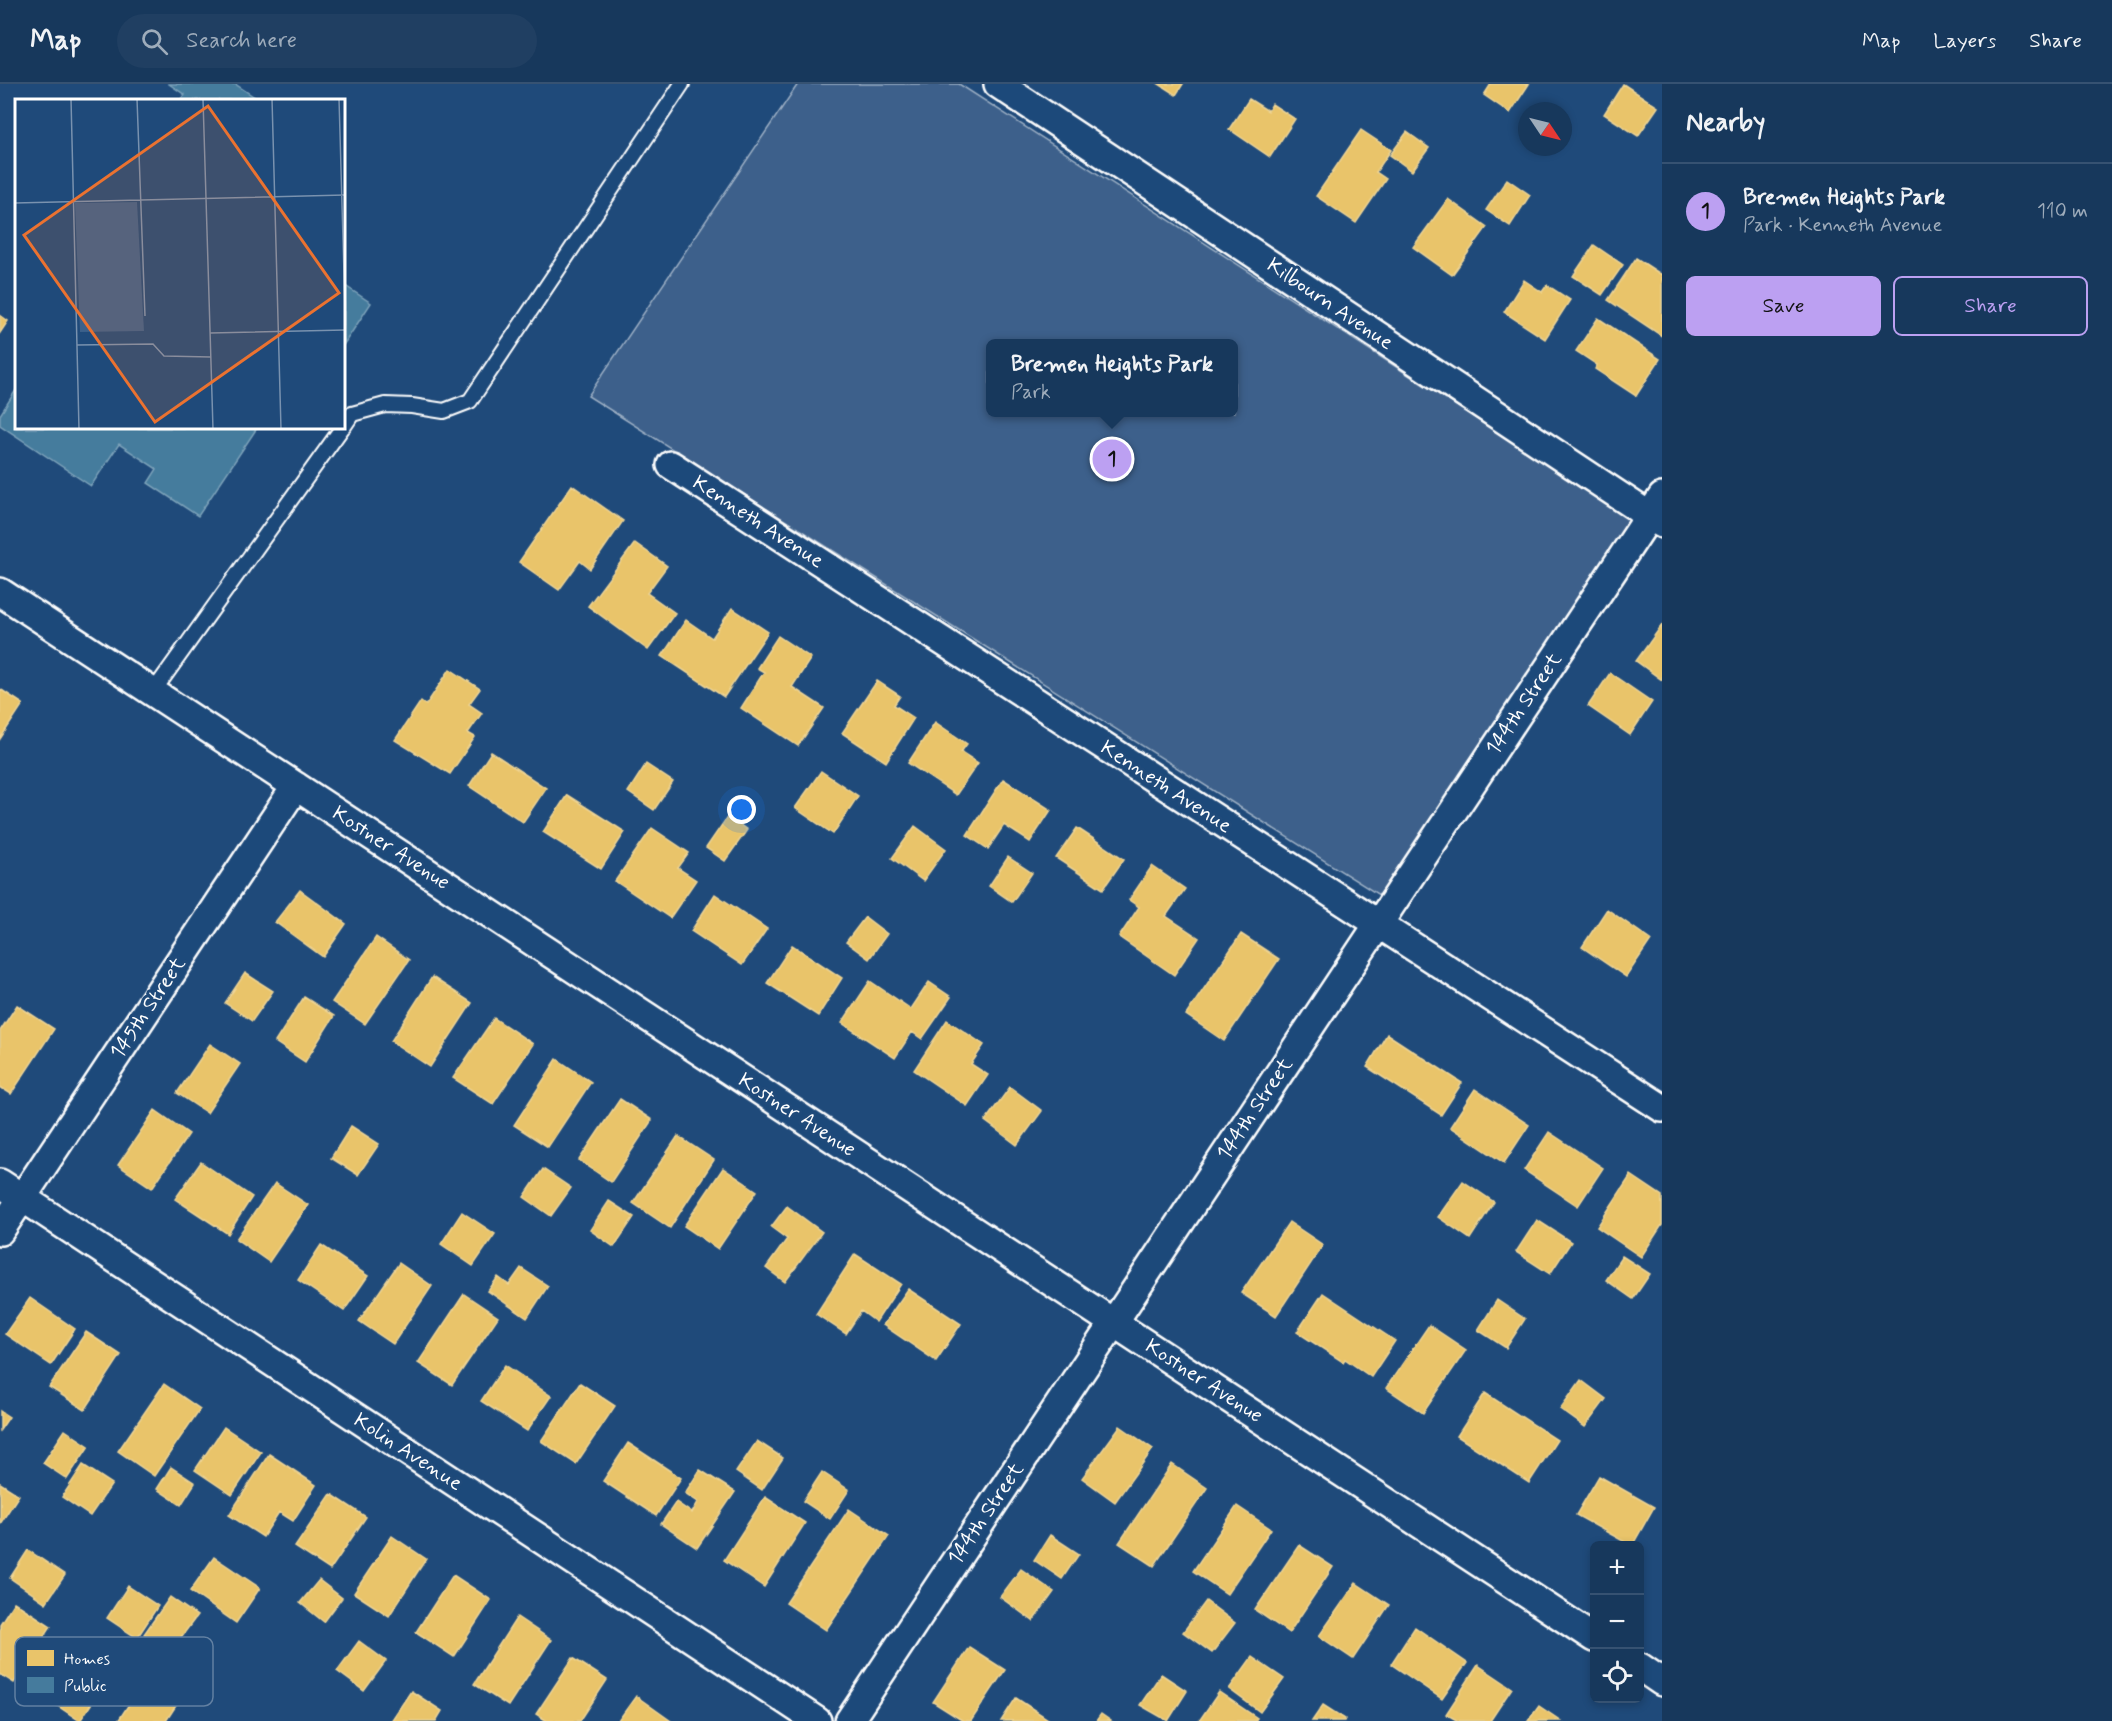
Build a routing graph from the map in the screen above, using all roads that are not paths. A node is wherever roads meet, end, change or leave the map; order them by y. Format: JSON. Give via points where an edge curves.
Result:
{"nodes":[{"id":1,"x":682,"y":84,"type":"edge"},
{"id":2,"x":998,"y":84,"type":"edge"},
{"id":3,"x":345,"y":424,"type":"edge"},
{"id":4,"x":342,"y":429,"type":"edge"},
{"id":5,"x":671,"y":465,"type":"dead end"},
{"id":6,"x":1658,"y":512,"type":"edge"},
{"id":7,"x":0,"y":592,"type":"edge"},
{"id":8,"x":153,"y":692,"type":"junction"},
{"id":9,"x":296,"y":786,"type":"junction"},
{"id":10,"x":1378,"y":925,"type":"junction"},
{"id":11,"x":1662,"y":1108,"type":"edge"},
{"id":12,"x":0,"y":1184,"type":"edge"},
{"id":13,"x":22,"y":1198,"type":"junction"},
{"id":14,"x":0,"y":1231,"type":"edge"},
{"id":15,"x":1114,"y":1322,"type":"junction"},
{"id":16,"x":1590,"y":1635,"type":"edge"},
{"id":17,"x":1644,"y":1670,"type":"edge"},
{"id":18,"x":1662,"y":1682,"type":"edge"},
{"id":19,"x":817,"y":1721,"type":"edge"},
{"id":20,"x":849,"y":1721,"type":"edge"}],
"edges":[{"from":1,"to":3,"type":"lane","via":[[470,401],[444,411],[385,405],[352,414]]},
{"from":2,"to":6,"type":"street","name":"Kilbourn Avenue"},
{"from":4,"to":8,"type":"lane"},
{"from":5,"to":10,"type":"street","name":"Kenneth Avenue"},
{"from":6,"to":10,"type":"street","name":"144th Street"},
{"from":7,"to":8,"type":"street","name":"Kostner Avenue"},
{"from":8,"to":9,"type":"street","name":"Kostner Avenue"},
{"from":9,"to":13,"type":"street","name":"145th Street"},
{"from":9,"to":15,"type":"street","name":"Kostner Avenue"},
{"from":10,"to":11,"type":"street","name":"Kenneth Avenue"},
{"from":10,"to":15,"type":"street","name":"144th Street"},
{"from":12,"to":13,"type":"street","name":"Kolin Avenue"},
{"from":13,"to":14,"type":"street","name":"145th Street"},
{"from":13,"to":19,"type":"street","name":"Kolin Avenue"},
{"from":15,"to":16,"type":"street","name":"Kostner Avenue"},
{"from":15,"to":20,"type":"street","name":"144th Street"},
{"from":17,"to":18,"type":"street"}]}
